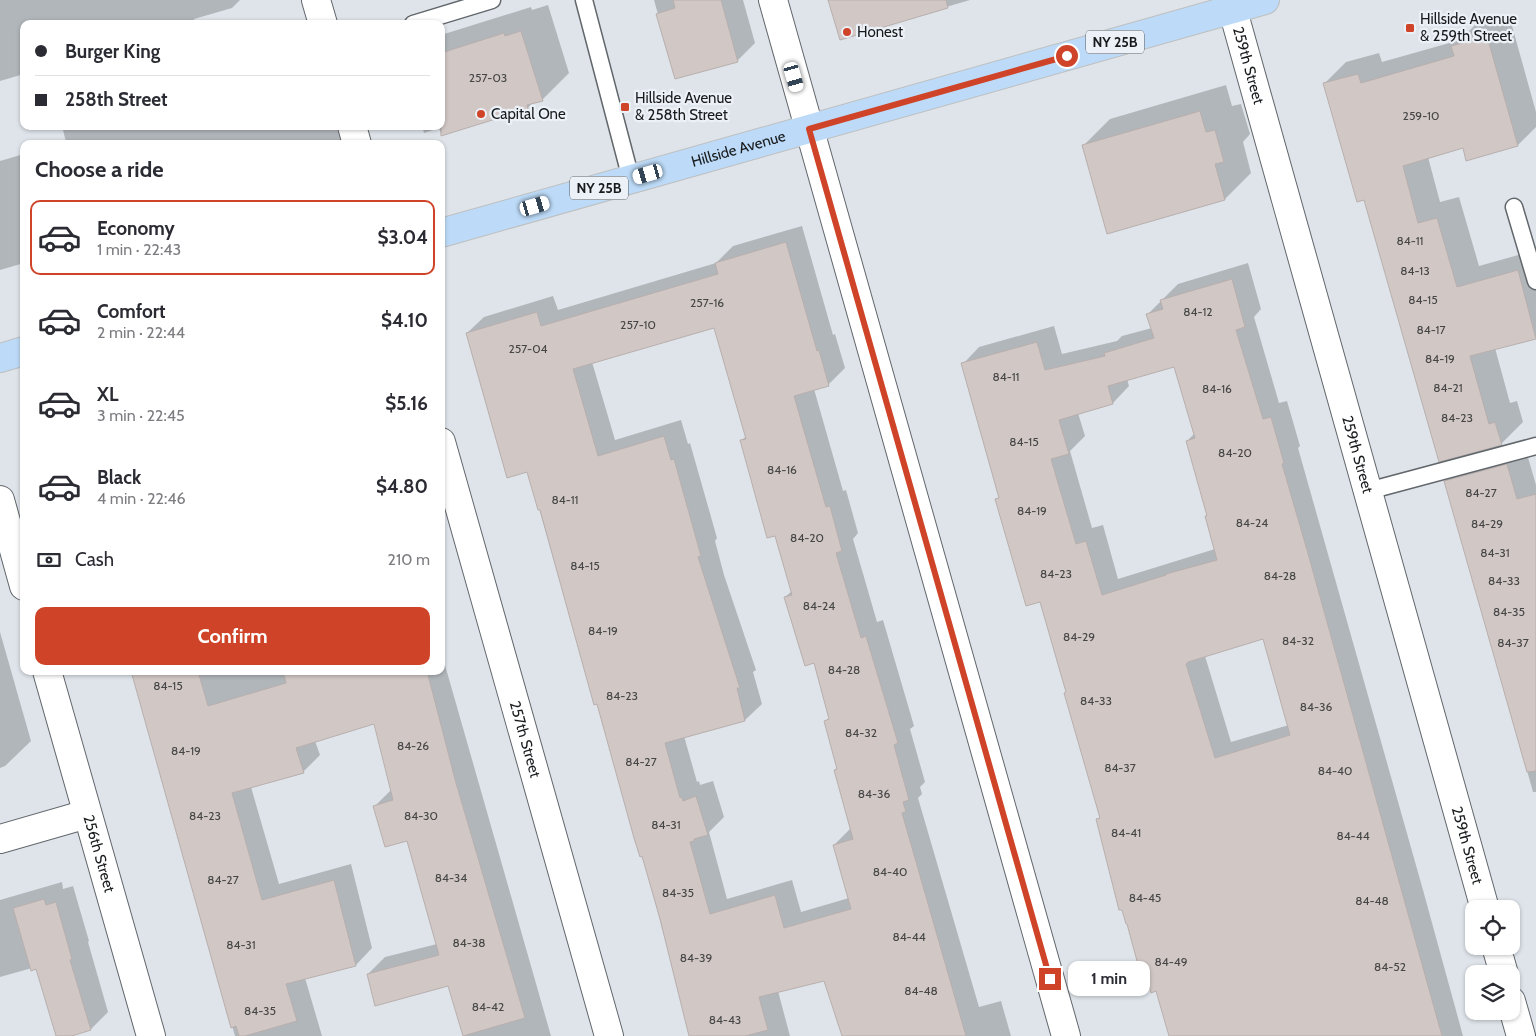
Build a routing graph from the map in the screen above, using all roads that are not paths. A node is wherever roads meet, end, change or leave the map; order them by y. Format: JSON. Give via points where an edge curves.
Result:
{"nodes":[{"id":1,"x":316,"y":0,"type":"edge"},
{"id":2,"x":492,"y":0,"type":"edge"},
{"id":3,"x":584,"y":0,"type":"edge"},
{"id":4,"x":773,"y":0,"type":"edge"},
{"id":5,"x":1265,"y":0,"type":"edge"},
{"id":6,"x":1231,"y":5,"type":"edge"},
{"id":7,"x":322,"y":20,"type":"edge"},
{"id":8,"x":426,"y":20,"type":"edge"},
{"id":9,"x":809,"y":129,"type":"junction"},
{"id":10,"x":631,"y":179,"type":"junction"},
{"id":11,"x":1514,"y":207,"type":"dead end"},
{"id":12,"x":445,"y":232,"type":"edge"},
{"id":13,"x":1536,"y":281,"type":"edge"},
{"id":14,"x":20,"y":352,"type":"edge"},
{"id":15,"x":0,"y":358,"type":"edge"},
{"id":16,"x":1536,"y":446,"type":"edge"},
{"id":17,"x":445,"y":456,"type":"edge"},
{"id":18,"x":1368,"y":490,"type":"junction"},
{"id":19,"x":0,"y":500,"type":"edge"},
{"id":20,"x":20,"y":572,"type":"edge"},
{"id":21,"x":48,"y":675,"type":"edge"},
{"id":22,"x":87,"y":814,"type":"junction"},
{"id":23,"x":0,"y":839,"type":"edge"},
{"id":24,"x":1482,"y":900,"type":"edge"},
{"id":25,"x":1516,"y":1020,"type":"edge"},
{"id":26,"x":152,"y":1036,"type":"edge"},
{"id":27,"x":609,"y":1036,"type":"edge"},
{"id":28,"x":1066,"y":1036,"type":"edge"},
{"id":29,"x":1521,"y":1036,"type":"edge"}],
"edges":[{"from":1,"to":7,"type":"street"},
{"from":2,"to":8,"type":"lane"},
{"from":3,"to":10,"type":"lane"},
{"from":4,"to":9,"type":"street"},
{"from":5,"to":6,"type":"main road","name":"Hillside Avenue","number":"NY 25B"},
{"from":6,"to":9,"type":"main road","name":"Hillside Avenue","number":"NY 25B"},
{"from":6,"to":18,"type":"street","name":"259th Street"},
{"from":9,"to":10,"type":"main road","name":"Hillside Avenue","number":"NY 25B"},
{"from":9,"to":28,"type":"street"},
{"from":10,"to":12,"type":"main road","name":"Hillside Avenue","number":"NY 25B"},
{"from":11,"to":13,"type":"lane"},
{"from":14,"to":15,"type":"main road"},
{"from":16,"to":18,"type":"lane"},
{"from":17,"to":27,"type":"street","name":"257th Street"},
{"from":18,"to":24,"type":"street","name":"259th Street"},
{"from":19,"to":20,"type":"street"},
{"from":21,"to":22,"type":"street","name":"256th Street"},
{"from":22,"to":23,"type":"street"},
{"from":22,"to":26,"type":"street","name":"256th Street"},
{"from":25,"to":29,"type":"street"}]}
